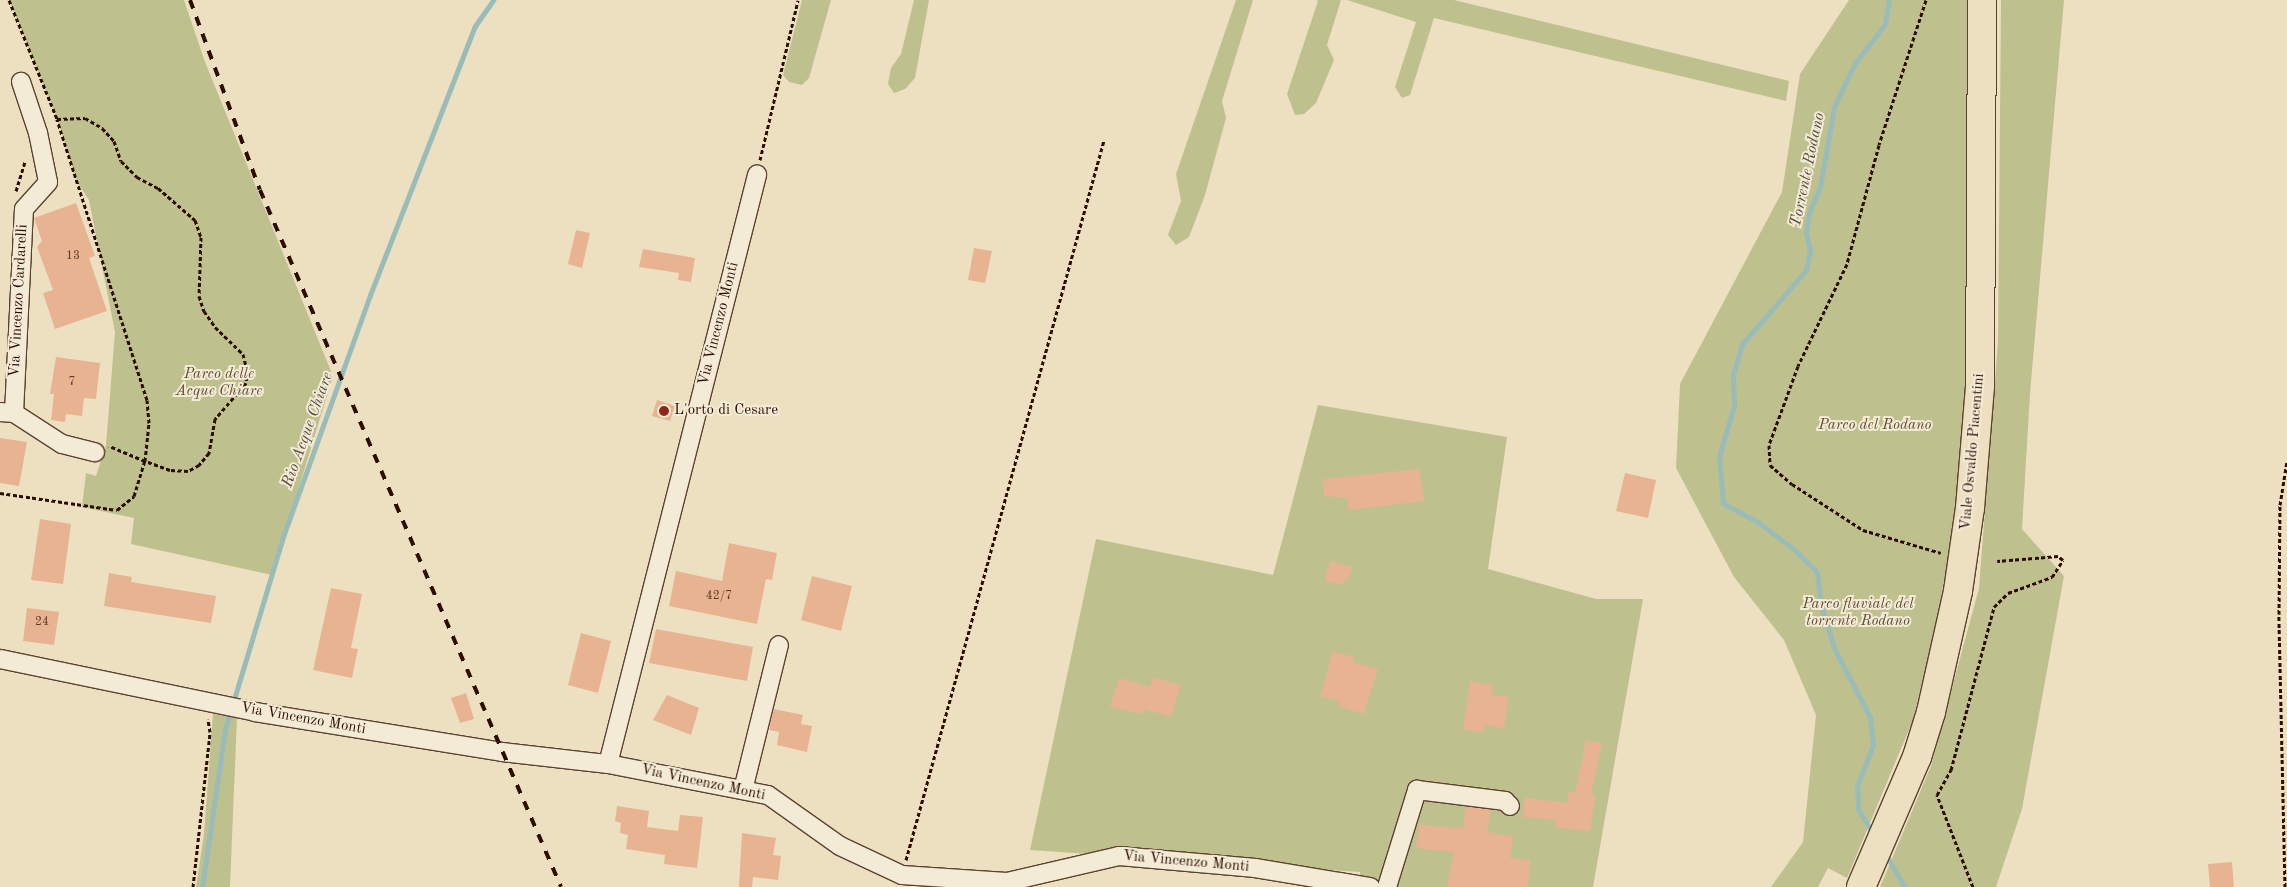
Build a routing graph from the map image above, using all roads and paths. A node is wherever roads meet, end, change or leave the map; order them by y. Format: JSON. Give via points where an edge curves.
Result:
{"nodes":[{"id":1,"x":9,"y":0,"type":"edge"},
{"id":2,"x":798,"y":0,"type":"edge"},
{"id":3,"x":1926,"y":0,"type":"edge"},
{"id":4,"x":1982,"y":0,"type":"edge"},
{"id":5,"x":21,"y":82,"type":"dead end"},
{"id":6,"x":57,"y":119,"type":"junction"},
{"id":7,"x":1104,"y":140,"type":"dead end"},
{"id":8,"x":757,"y":176,"type":"joint"},
{"id":9,"x":7,"y":412,"type":"edge"},
{"id":10,"x":100,"y":448,"type":"joint"},
{"id":11,"x":145,"y":461,"type":"junction"},
{"id":12,"x":2287,"y":461,"type":"edge"},
{"id":13,"x":0,"y":493,"type":"edge"},
{"id":14,"x":1941,"y":553,"type":"dead end"},
{"id":15,"x":1997,"y":561,"type":"dead end"},
{"id":16,"x":779,"y":645,"type":"dead end"},
{"id":17,"x":0,"y":659,"type":"edge"},
{"id":18,"x":209,"y":702,"type":"junction"},
{"id":19,"x":608,"y":764,"type":"junction"},
{"id":20,"x":743,"y":790,"type":"junction"},
{"id":21,"x":1510,"y":806,"type":"dead end"},
{"id":22,"x":902,"y":875,"type":"junction"},
{"id":23,"x":1862,"y":884,"type":"edge"},
{"id":24,"x":193,"y":887,"type":"edge"},
{"id":25,"x":1370,"y":887,"type":"edge"},
{"id":26,"x":1387,"y":887,"type":"edge"},
{"id":27,"x":1972,"y":887,"type":"edge"},
{"id":28,"x":2285,"y":887,"type":"edge"}],
"edges":[{"from":1,"to":6,"type":"path"},
{"from":2,"to":8,"type":"path"},
{"from":3,"to":14,"type":"path","via":[[1879,145],[1847,264],[1798,366],[1769,445],[1770,465],[1792,484],[1863,530]]},
{"from":4,"to":23,"type":"main road","name":"Viale Osvaldo Piacentini","via":[[1980,386],[1970,508],[1942,675],[1917,757]]},
{"from":5,"to":9,"type":"street","name":"Via Vincenzo Cardarelli","via":[[38,132],[48,182],[24,209]]},
{"from":6,"to":11,"type":"path","via":[[146,400],[150,423]]},
{"from":6,"to":11,"type":"path","via":[[85,118],[102,128],[114,141],[121,161],[137,177],[158,188],[195,220],[201,237],[199,296],[204,311],[215,328],[243,354],[248,370],[246,382],[215,419],[209,452],[199,465],[188,471],[170,470]]},
{"from":7,"to":22,"type":"path"},
{"from":8,"to":19,"type":"street","name":"Via Vincenzo Monti"},
{"from":9,"to":10,"type":"street","name":"Via Vincenzo Cardarelli","via":[[62,444]]},
{"from":10,"to":11,"type":"path"},
{"from":11,"to":13,"type":"path","via":[[134,496],[117,510]]},
{"from":12,"to":28,"type":"path","via":[[2280,505],[2279,614]]},
{"from":15,"to":27,"type":"path","via":[[2058,556],[2063,560],[2052,577],[2008,593],[1994,607],[1951,770],[1937,795]]},
{"from":16,"to":20,"type":"street"},
{"from":17,"to":18,"type":"street","name":"Via Vincenzo Monti"},
{"from":18,"to":19,"type":"street","name":"Via Vincenzo Monti","via":[[502,752]]},
{"from":18,"to":24,"type":"path","via":[[210,732]]},
{"from":19,"to":20,"type":"street","name":"Via Vincenzo Monti"},
{"from":20,"to":22,"type":"street","name":"Via Vincenzo Monti","via":[[768,795],[840,846]]},
{"from":21,"to":26,"type":"street","via":[[1505,801],[1417,790]]},
{"from":22,"to":25,"type":"street","name":"Via Vincenzo Monti","via":[[1007,882],[1119,856],[1255,868]]}]}
